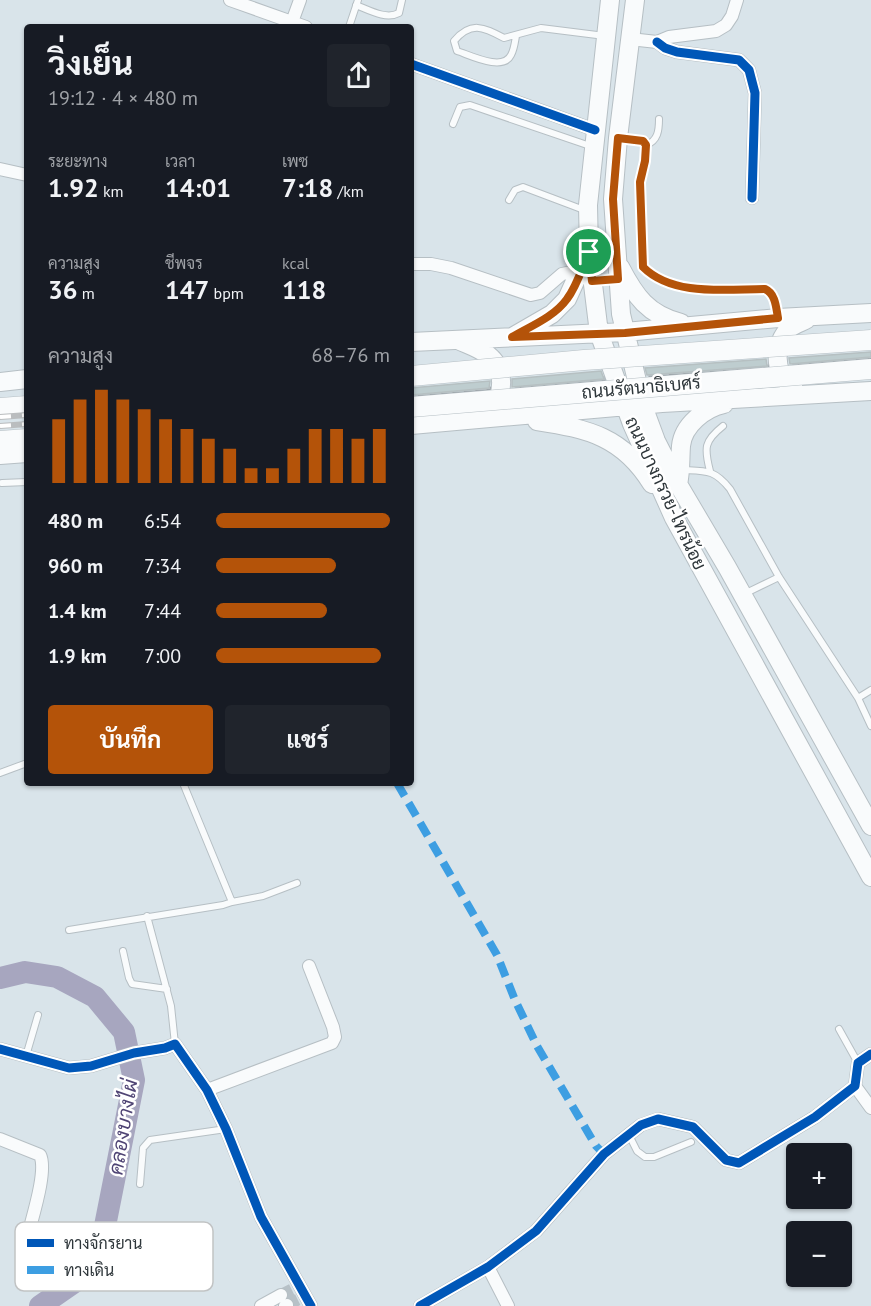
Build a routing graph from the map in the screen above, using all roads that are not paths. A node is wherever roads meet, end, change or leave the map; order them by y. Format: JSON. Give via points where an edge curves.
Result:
{"nodes":[{"id":1,"x":230,"y":0,"type":"edge"},
{"id":2,"x":300,"y":0,"type":"edge"},
{"id":3,"x":402,"y":0,"type":"edge"},
{"id":4,"x":610,"y":0,"type":"edge"},
{"id":5,"x":635,"y":0,"type":"edge"},
{"id":6,"x":737,"y":0,"type":"edge"},
{"id":7,"x":357,"y":2,"type":"edge"},
{"id":8,"x":292,"y":22,"type":"junction"},
{"id":9,"x":298,"y":24,"type":"edge"},
{"id":10,"x":350,"y":24,"type":"edge"},
{"id":11,"x":516,"y":36,"type":"junction"},
{"id":12,"x":606,"y":36,"type":"junction"},
{"id":13,"x":630,"y":39,"type":"junction"},
{"id":14,"x":657,"y":42,"type":"junction"},
{"id":15,"x":414,"y":65,"type":"edge"},
{"id":16,"x":659,"y":119,"type":"dead end"},
{"id":17,"x":453,"y":123,"type":"dead end"},
{"id":18,"x":594,"y":138,"type":"junction"},
{"id":19,"x":618,"y":138,"type":"junction"},
{"id":20,"x":646,"y":145,"type":"junction"},
{"id":21,"x":0,"y":169,"type":"edge"},
{"id":22,"x":24,"y":174,"type":"edge"},
{"id":23,"x":752,"y":198,"type":"dead end"},
{"id":24,"x":508,"y":200,"type":"dead end"},
{"id":25,"x":588,"y":212,"type":"junction"},
{"id":26,"x":414,"y":264,"type":"edge"},
{"id":27,"x":618,"y":271,"type":"junction"},
{"id":28,"x":587,"y":275,"type":"junction"},
{"id":29,"x":871,"y":313,"type":"edge"},
{"id":30,"x":824,"y":316,"type":"junction"},
{"id":31,"x":778,"y":318,"type":"junction"},
{"id":32,"x":692,"y":326,"type":"junction"},
{"id":33,"x":599,"y":333,"type":"junction"},
{"id":34,"x":625,"y":333,"type":"junction"},
{"id":35,"x":512,"y":337,"type":"junction"},
{"id":36,"x":454,"y":339,"type":"junction"},
{"id":37,"x":871,"y":340,"type":"edge"},
{"id":38,"x":414,"y":342,"type":"edge"},
{"id":39,"x":24,"y":368,"type":"edge"},
{"id":40,"x":871,"y":369,"type":"edge"},
{"id":41,"x":0,"y":370,"type":"edge"},
{"id":42,"x":414,"y":376,"type":"edge"},
{"id":43,"x":24,"y":379,"type":"edge"},
{"id":44,"x":0,"y":382,"type":"edge"},
{"id":45,"x":871,"y":391,"type":"edge"},
{"id":46,"x":823,"y":393,"type":"junction"},
{"id":47,"x":773,"y":396,"type":"junction"},
{"id":48,"x":24,"y":406,"type":"edge"},
{"id":49,"x":414,"y":406,"type":"edge"},
{"id":50,"x":634,"y":406,"type":"junction"},
{"id":51,"x":0,"y":408,"type":"edge"},
{"id":52,"x":509,"y":416,"type":"junction"},
{"id":53,"x":467,"y":422,"type":"junction"},
{"id":54,"x":414,"y":425,"type":"edge"},
{"id":55,"x":723,"y":426,"type":"dead end"},
{"id":56,"x":24,"y":439,"type":"edge"},
{"id":57,"x":0,"y":441,"type":"edge"},
{"id":58,"x":24,"y":453,"type":"edge"},
{"id":59,"x":0,"y":455,"type":"edge"},
{"id":60,"x":24,"y":463,"type":"edge"},
{"id":61,"x":0,"y":464,"type":"edge"},
{"id":62,"x":710,"y":471,"type":"junction"},
{"id":63,"x":680,"y":477,"type":"junction"},
{"id":64,"x":24,"y":482,"type":"edge"},
{"id":65,"x":2,"y":483,"type":"dead end"},
{"id":66,"x":674,"y":518,"type":"junction"},
{"id":67,"x":779,"y":577,"type":"junction"},
{"id":68,"x":742,"y":595,"type":"junction"},
{"id":69,"x":871,"y":690,"type":"edge"},
{"id":70,"x":858,"y":698,"type":"junction"},
{"id":71,"x":871,"y":726,"type":"edge"},
{"id":72,"x":24,"y":764,"type":"edge"},
{"id":73,"x":0,"y":772,"type":"edge"},
{"id":74,"x":184,"y":786,"type":"edge"},
{"id":75,"x":871,"y":826,"type":"edge"},
{"id":76,"x":871,"y":877,"type":"edge"},
{"id":77,"x":297,"y":883,"type":"dead end"},
{"id":78,"x":232,"y":902,"type":"junction"},
{"id":79,"x":147,"y":916,"type":"junction"},
{"id":80,"x":69,"y":930,"type":"dead end"},
{"id":81,"x":123,"y":951,"type":"dead end"},
{"id":82,"x":309,"y":966,"type":"dead end"},
{"id":83,"x":167,"y":988,"type":"junction"},
{"id":84,"x":38,"y":1014,"type":"dead end"},
{"id":85,"x":839,"y":1029,"type":"dead end"},
{"id":86,"x":175,"y":1044,"type":"junction"},
{"id":87,"x":0,"y":1049,"type":"edge"},
{"id":88,"x":871,"y":1054,"type":"edge"},
{"id":89,"x":26,"y":1056,"type":"junction"},
{"id":90,"x":858,"y":1063,"type":"junction"},
{"id":91,"x":855,"y":1086,"type":"junction"},
{"id":92,"x":207,"y":1090,"type":"junction"},
{"id":93,"x":871,"y":1108,"type":"edge"},
{"id":94,"x":226,"y":1129,"type":"junction"},
{"id":95,"x":629,"y":1134,"type":"junction"},
{"id":96,"x":0,"y":1139,"type":"edge"},
{"id":97,"x":691,"y":1142,"type":"dead end"},
{"id":98,"x":140,"y":1184,"type":"dead end"},
{"id":99,"x":31,"y":1222,"type":"edge"},
{"id":100,"x":488,"y":1267,"type":"junction"},
{"id":101,"x":302,"y":1295,"type":"edge"},
{"id":102,"x":284,"y":1302,"type":"tunnel mouth"},
{"id":103,"x":261,"y":1306,"type":"edge"},
{"id":104,"x":420,"y":1306,"type":"edge"},
{"id":105,"x":508,"y":1306,"type":"edge"}],
"edges":[{"from":1,"to":8,"type":"street"},
{"from":2,"to":8,"type":"street"},
{"from":3,"to":7,"type":"lane","via":[[399,13],[388,16]]},
{"from":4,"to":12,"type":"main road"},
{"from":5,"to":13,"type":"main road","name":"ถนนบางกรวย-ไทรน้อย"},
{"from":6,"to":14,"type":"street","via":[[726,25],[716,31]]},
{"from":7,"to":10,"type":"lane"},
{"from":8,"to":9,"type":"street"},
{"from":11,"to":11,"type":"lane","via":[[504,38],[470,27],[454,40],[457,51],[498,64],[511,55]]},
{"from":11,"to":12,"type":"lane","via":[[541,28]]},
{"from":12,"to":18,"type":"main road"},
{"from":13,"to":14,"type":"street"},
{"from":13,"to":19,"type":"main road","name":"ถนนบางกรวย-ไทรน้อย"},
{"from":14,"to":23,"type":"street","via":[[677,51],[739,60],[749,70],[755,93]]},
{"from":15,"to":18,"type":"street"},
{"from":16,"to":20,"type":"lane","via":[[658,134]]},
{"from":17,"to":18,"type":"lane","via":[[460,107],[470,105]]},
{"from":18,"to":25,"type":"main road"},
{"from":19,"to":20,"type":"lane","via":[[643,141]]},
{"from":19,"to":27,"type":"main road","name":"ถนนบางกรวย-ไทรน้อย","via":[[613,199]]},
{"from":20,"to":31,"type":"lane","via":[[640,182],[643,267],[680,286],[765,289],[773,295]]},
{"from":21,"to":22,"type":"street"},
{"from":24,"to":25,"type":"lane","via":[[523,187]]},
{"from":25,"to":28,"type":"main road"},
{"from":26,"to":28,"type":"street","via":[[451,268],[531,295],[540,293],[562,274]]},
{"from":27,"to":28,"type":"main road"},
{"from":27,"to":32,"type":"main road","via":[[658,315]]},
{"from":27,"to":34,"type":"main road","name":"ถนนบางกรวย-ไทรน้อย"},
{"from":28,"to":33,"type":"main road","name":"ถนนบางกรวย-ไทรน้อย"},
{"from":28,"to":35,"type":"main road","via":[[552,314]]},
{"from":29,"to":30,"type":"main road"},
{"from":30,"to":31,"type":"main road"},
{"from":30,"to":46,"type":"main road","via":[[792,326],[782,337],[777,359],[788,383]]},
{"from":31,"to":32,"type":"main road"},
{"from":32,"to":34,"type":"main road"},
{"from":33,"to":34,"type":"main road"},
{"from":33,"to":35,"type":"main road"},
{"from":33,"to":50,"type":"main road","name":"ถนนบางกรวย-ไทรน้อย"},
{"from":34,"to":50,"type":"main road","name":"ถนนบางกรวย-ไทรน้อย"},
{"from":35,"to":36,"type":"main road"},
{"from":36,"to":38,"type":"main road"},
{"from":36,"to":53,"type":"main road","via":[[490,356],[502,386],[493,409],[482,418]]},
{"from":37,"to":42,"type":"main road","name":"ถนนรัตนาธิเบศร์","bridge":true},
{"from":39,"to":41,"type":"main road"},
{"from":40,"to":49,"type":"main road","name":"ถนนรัตนาธิเบศร์","bridge":true},
{"from":43,"to":44,"type":"main road"},
{"from":45,"to":46,"type":"main road","name":"ถนนรัตนาธิเบศร์"},
{"from":46,"to":47,"type":"main road","name":"ถนนรัตนาธิเบศร์"},
{"from":47,"to":50,"type":"main road","name":"ถนนรัตนาธิเบศร์"},
{"from":47,"to":63,"type":"main road","via":[[720,405],[700,414],[681,444]]},
{"from":48,"to":51,"type":"main road"},
{"from":50,"to":52,"type":"main road","name":"ถนนรัตนาธิเบศร์"},
{"from":50,"to":63,"type":"main road","name":"ถนนบางกรวย-ไทรน้อย"},
{"from":50,"to":66,"type":"main road","name":"ถนนบางกรวย-ไทรน้อย"},
{"from":52,"to":53,"type":"main road","name":"ถนนรัตนาธิเบศร์"},
{"from":52,"to":66,"type":"main road","via":[[581,428],[606,438],[643,470]]},
{"from":53,"to":54,"type":"main road","name":"ถนนรัตนาธิเบศร์"},
{"from":55,"to":62,"type":"lane","via":[[710,436]]},
{"from":56,"to":57,"type":"main road"},
{"from":58,"to":59,"type":"main road"},
{"from":60,"to":61,"type":"main road"},
{"from":62,"to":63,"type":"lane"},
{"from":62,"to":67,"type":"lane","via":[[730,489]]},
{"from":63,"to":68,"type":"main road","name":"ถนนบางกรวย-ไทรน้อย"},
{"from":64,"to":65,"type":"lane"},
{"from":66,"to":76,"type":"main road","name":"ถนนบางกรวย-ไทรน้อย"},
{"from":67,"to":68,"type":"lane"},
{"from":67,"to":70,"type":"lane"},
{"from":68,"to":75,"type":"main road","name":"ถนนบางกรวย-ไทรน้อย"},
{"from":69,"to":70,"type":"lane"},
{"from":70,"to":71,"type":"lane"},
{"from":72,"to":73,"type":"lane"},
{"from":74,"to":78,"type":"lane"},
{"from":77,"to":78,"type":"lane","via":[[277,892]]},
{"from":78,"to":79,"type":"lane"},
{"from":79,"to":80,"type":"lane"},
{"from":79,"to":83,"type":"lane"},
{"from":81,"to":83,"type":"lane","via":[[132,984]]},
{"from":82,"to":92,"type":"street","via":[[333,1027],[332,1043]]},
{"from":83,"to":86,"type":"lane"},
{"from":84,"to":89,"type":"lane"},
{"from":85,"to":90,"type":"lane"},
{"from":86,"to":89,"type":"street","via":[[69,1068]]},
{"from":86,"to":92,"type":"street"},
{"from":87,"to":89,"type":"street"},
{"from":88,"to":90,"type":"street"},
{"from":90,"to":91,"type":"street"},
{"from":91,"to":93,"type":"street"},
{"from":91,"to":95,"type":"street","via":[[815,1117],[739,1163],[726,1160],[701,1134],[685,1124],[658,1119]]},
{"from":92,"to":94,"type":"street"},
{"from":94,"to":98,"type":"lane","via":[[150,1140],[143,1148]]},
{"from":94,"to":101,"type":"street","via":[[261,1217]]},
{"from":95,"to":97,"type":"lane","via":[[637,1151],[645,1157]]},
{"from":95,"to":100,"type":"street","via":[[604,1154],[536,1231]]},
{"from":96,"to":99,"type":"street","via":[[40,1155],[43,1160]]},
{"from":100,"to":104,"type":"street"},
{"from":100,"to":105,"type":"street"},
{"from":102,"to":103,"type":"street"}]}
